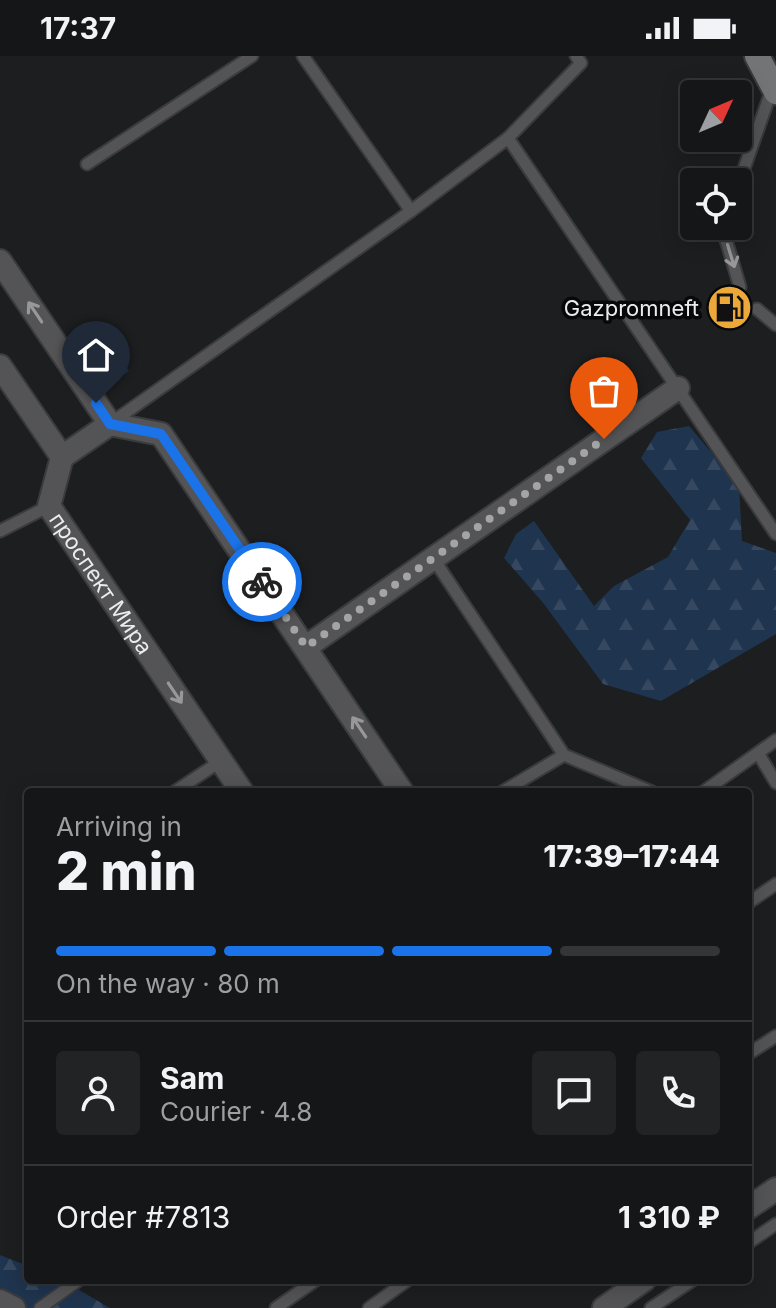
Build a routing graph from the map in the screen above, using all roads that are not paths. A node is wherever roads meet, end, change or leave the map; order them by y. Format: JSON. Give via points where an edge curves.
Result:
{"nodes":[{"id":1,"x":252,"y":56,"type":"edge"},
{"id":2,"x":303,"y":56,"type":"edge"},
{"id":3,"x":576,"y":56,"type":"edge"},
{"id":4,"x":757,"y":56,"type":"edge"},
{"id":5,"x":774,"y":89,"type":"edge"},
{"id":6,"x":508,"y":138,"type":"junction"},
{"id":7,"x":87,"y":164,"type":"dead end"},
{"id":8,"x":745,"y":168,"type":"edge"},
{"id":9,"x":411,"y":211,"type":"junction"},
{"id":10,"x":726,"y":240,"type":"edge"},
{"id":11,"x":0,"y":261,"type":"edge"},
{"id":12,"x":740,"y":287,"type":"dead end"},
{"id":13,"x":757,"y":309,"type":"dead end"},
{"id":14,"x":776,"y":325,"type":"edge"},
{"id":15,"x":0,"y":366,"type":"edge"},
{"id":16,"x":678,"y":388,"type":"junction"},
{"id":17,"x":110,"y":424,"type":"junction"},
{"id":18,"x":62,"y":457,"type":"junction"},
{"id":19,"x":49,"y":506,"type":"junction"},
{"id":20,"x":0,"y":531,"type":"edge"},
{"id":21,"x":776,"y":534,"type":"edge"},
{"id":22,"x":433,"y":558,"type":"junction"},
{"id":23,"x":306,"y":647,"type":"junction"},
{"id":24,"x":776,"y":740,"type":"edge"},
{"id":25,"x":758,"y":753,"type":"junction"},
{"id":26,"x":564,"y":755,"type":"junction"},
{"id":27,"x":221,"y":761,"type":"junction"},
{"id":28,"x":776,"y":783,"type":"edge"},
{"id":29,"x":180,"y":788,"type":"edge"},
{"id":30,"x":239,"y":788,"type":"edge"},
{"id":31,"x":399,"y":788,"type":"edge"},
{"id":32,"x":509,"y":788,"type":"edge"},
{"id":33,"x":642,"y":788,"type":"edge"},
{"id":34,"x":709,"y":788,"type":"edge"},
{"id":35,"x":776,"y":884,"type":"edge"},
{"id":36,"x":752,"y":900,"type":"edge"},
{"id":37,"x":776,"y":1036,"type":"edge"},
{"id":38,"x":752,"y":1051,"type":"edge"},
{"id":39,"x":776,"y":1189,"type":"edge"},
{"id":40,"x":752,"y":1205,"type":"edge"},
{"id":41,"x":776,"y":1224,"type":"edge"},
{"id":42,"x":752,"y":1240,"type":"edge"},
{"id":43,"x":73,"y":1284,"type":"edge"},
{"id":44,"x":310,"y":1284,"type":"edge"},
{"id":45,"x":402,"y":1284,"type":"edge"},
{"id":46,"x":687,"y":1284,"type":"edge"},
{"id":47,"x":631,"y":1290,"type":"edge"},
{"id":48,"x":0,"y":1301,"type":"edge"},
{"id":49,"x":14,"y":1308,"type":"edge"},
{"id":50,"x":40,"y":1308,"type":"edge"},
{"id":51,"x":276,"y":1308,"type":"edge"},
{"id":52,"x":369,"y":1308,"type":"edge"},
{"id":53,"x":604,"y":1308,"type":"edge"},
{"id":54,"x":651,"y":1308,"type":"edge"}],
"edges":[{"from":1,"to":7,"type":"lane"},
{"from":2,"to":9,"type":"lane"},
{"from":3,"to":6,"type":"lane","via":[[581,63]]},
{"from":4,"to":5,"type":"main road"},
{"from":5,"to":8,"type":"lane"},
{"from":6,"to":9,"type":"lane"},
{"from":6,"to":16,"type":"lane"},
{"from":9,"to":17,"type":"lane"},
{"from":10,"to":12,"type":"lane","one_way":true},
{"from":17,"to":11,"type":"street","one_way":true},
{"from":13,"to":14,"type":"lane"},
{"from":15,"to":18,"type":"street"},
{"from":16,"to":21,"type":"lane"},
{"from":16,"to":22,"type":"street"},
{"from":17,"to":18,"type":"street"},
{"from":17,"to":23,"type":"street","via":[[161,434]]},
{"from":18,"to":19,"type":"street","name":"проспект Мира"},
{"from":19,"to":20,"type":"lane"},
{"from":19,"to":27,"type":"street","name":"проспект Мира","one_way":true},
{"from":22,"to":23,"type":"street"},
{"from":22,"to":26,"type":"lane"},
{"from":31,"to":23,"type":"street","one_way":true},
{"from":24,"to":25,"type":"lane"},
{"from":25,"to":28,"type":"lane"},
{"from":25,"to":34,"type":"lane"},
{"from":26,"to":32,"type":"lane"},
{"from":26,"to":33,"type":"lane"},
{"from":27,"to":29,"type":"lane"},
{"from":27,"to":30,"type":"street","name":"проспект Мира"},
{"from":35,"to":36,"type":"lane"},
{"from":37,"to":38,"type":"lane"},
{"from":39,"to":40,"type":"street"},
{"from":41,"to":42,"type":"lane"},
{"from":43,"to":50,"type":"lane"},
{"from":44,"to":51,"type":"lane"},
{"from":45,"to":52,"type":"lane"},
{"from":46,"to":54,"type":"lane"},
{"from":47,"to":53,"type":"street"},
{"from":48,"to":49,"type":"street"}]}
